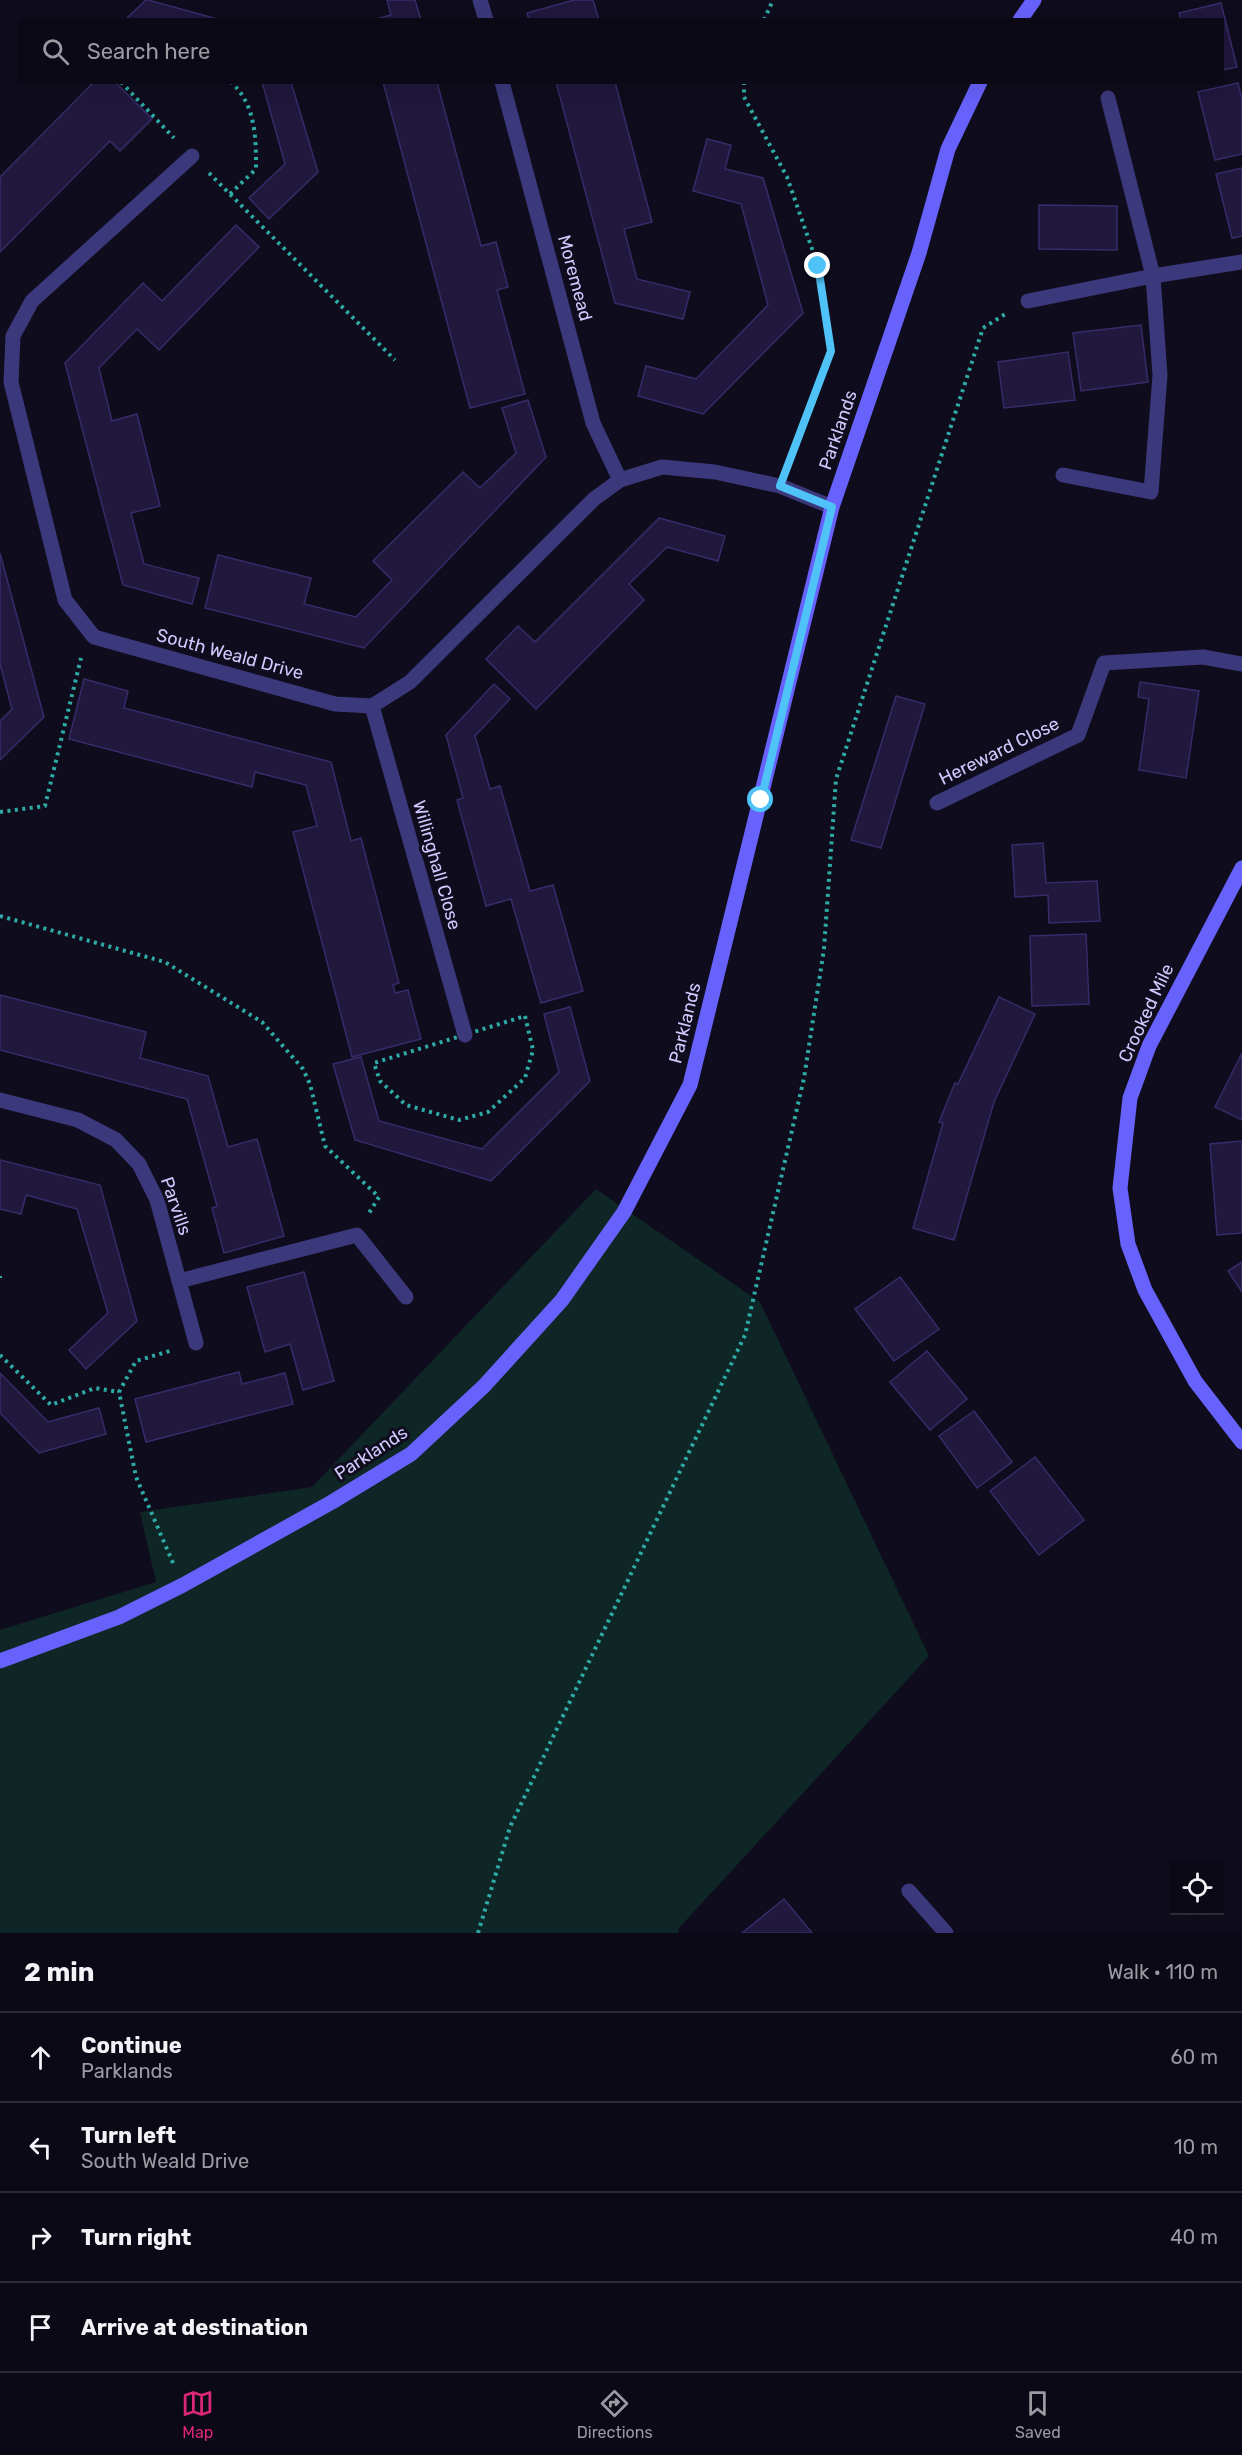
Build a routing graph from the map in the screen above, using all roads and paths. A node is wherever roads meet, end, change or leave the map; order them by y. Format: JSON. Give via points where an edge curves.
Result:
{"nodes":[{"id":1,"x":480,"y":0,"type":"edge"},
{"id":2,"x":773,"y":0,"type":"edge"},
{"id":3,"x":1034,"y":0,"type":"edge"},
{"id":4,"x":485,"y":18,"type":"edge"},
{"id":5,"x":765,"y":18,"type":"edge"},
{"id":6,"x":1021,"y":18,"type":"edge"},
{"id":7,"x":123,"y":84,"type":"edge"},
{"id":8,"x":130,"y":84,"type":"edge"},
{"id":9,"x":233,"y":84,"type":"edge"},
{"id":10,"x":503,"y":84,"type":"edge"},
{"id":11,"x":744,"y":84,"type":"edge"},
{"id":12,"x":979,"y":84,"type":"edge"},
{"id":13,"x":126,"y":88,"type":"junction"},
{"id":14,"x":1108,"y":98,"type":"dead end"},
{"id":15,"x":192,"y":156,"type":"junction"},
{"id":16,"x":230,"y":194,"type":"junction"},
{"id":17,"x":1242,"y":262,"type":"edge"},
{"id":18,"x":1153,"y":276,"type":"junction"},
{"id":19,"x":1028,"y":301,"type":"joint"},
{"id":20,"x":395,"y":360,"type":"dead end"},
{"id":21,"x":1063,"y":474,"type":"dead end"},
{"id":22,"x":620,"y":480,"type":"junction"},
{"id":23,"x":780,"y":486,"type":"junction"},
{"id":24,"x":832,"y":507,"type":"junction"},
{"id":25,"x":94,"y":637,"type":"junction"},
{"id":26,"x":1242,"y":664,"type":"edge"},
{"id":27,"x":372,"y":706,"type":"junction"},
{"id":28,"x":937,"y":803,"type":"dead end"},
{"id":29,"x":0,"y":812,"type":"edge"},
{"id":30,"x":1242,"y":868,"type":"edge"},
{"id":31,"x":0,"y":916,"type":"edge"},
{"id":32,"x":465,"y":1035,"type":"junction"},
{"id":33,"x":0,"y":1101,"type":"edge"},
{"id":34,"x":357,"y":1235,"type":"junction"},
{"id":35,"x":179,"y":1281,"type":"junction"},
{"id":36,"x":406,"y":1297,"type":"dead end"},
{"id":37,"x":196,"y":1343,"type":"joint"},
{"id":38,"x":0,"y":1355,"type":"edge"},
{"id":39,"x":119,"y":1392,"type":"junction"},
{"id":40,"x":1242,"y":1442,"type":"edge"},
{"id":41,"x":183,"y":1585,"type":"junction"},
{"id":42,"x":0,"y":1661,"type":"edge"},
{"id":43,"x":909,"y":1891,"type":"dead end"},
{"id":44,"x":478,"y":1933,"type":"edge"},
{"id":45,"x":946,"y":1933,"type":"edge"}],
"edges":[{"from":1,"to":4,"type":"street"},
{"from":2,"to":5,"type":"path"},
{"from":3,"to":6,"type":"street"},
{"from":7,"to":13,"type":"path"},
{"from":8,"to":13,"type":"path"},
{"from":9,"to":16,"type":"path","via":[[243,93],[256,132],[256,169]]},
{"from":10,"to":22,"type":"street","name":"Moremead","via":[[593,423]]},
{"from":11,"to":23,"type":"path","via":[[744,97],[787,177],[818,266],[831,351]]},
{"from":12,"to":24,"type":"street","name":"Parklands","via":[[948,149],[919,254]]},
{"from":13,"to":15,"type":"path"},
{"from":14,"to":18,"type":"street"},
{"from":15,"to":16,"type":"path"},
{"from":15,"to":25,"type":"street","via":[[32,301],[13,336],[11,382],[65,600]]},
{"from":16,"to":20,"type":"path"},
{"from":17,"to":18,"type":"street"},
{"from":18,"to":19,"type":"street"},
{"from":18,"to":21,"type":"street","via":[[1160,375],[1151,492]]},
{"from":19,"to":44,"type":"path","via":[[983,328],[836,778],[824,949],[806,1066],[745,1335],[510,1827]]},
{"from":22,"to":23,"type":"street","via":[[662,467],[715,472]]},
{"from":22,"to":27,"type":"street","via":[[594,499],[410,682]]},
{"from":23,"to":24,"type":"street"},
{"from":24,"to":41,"type":"street","name":"Parklands","via":[[690,1085],[624,1212],[562,1300],[484,1386],[411,1454]]},
{"from":25,"to":27,"type":"street","name":"South Weald Drive","via":[[335,704]]},
{"from":25,"to":29,"type":"path","via":[[82,655],[45,806]]},
{"from":26,"to":28,"type":"street","name":"Hereward Close","via":[[1203,657],[1104,663],[1078,735]]},
{"from":27,"to":32,"type":"street","name":"Willinghall Close"},
{"from":30,"to":40,"type":"street","name":"Crooked Mile","via":[[1149,1046],[1130,1098],[1120,1188],[1128,1244],[1145,1290],[1195,1382]]},
{"from":31,"to":34,"type":"path","via":[[165,962],[262,1022],[303,1069],[325,1146],[379,1197]]},
{"from":32,"to":32,"type":"path","via":[[525,1016],[533,1050],[525,1078],[488,1112],[459,1120],[406,1105],[380,1081],[375,1063]]},
{"from":33,"to":35,"type":"street","name":"Parvills","via":[[78,1120],[116,1140],[140,1164],[157,1200]]},
{"from":34,"to":35,"type":"street"},
{"from":34,"to":36,"type":"street"},
{"from":35,"to":37,"type":"street","name":"Parvills"},
{"from":37,"to":39,"type":"path","via":[[136,1361]]},
{"from":38,"to":39,"type":"path","via":[[51,1406],[94,1388]]},
{"from":39,"to":41,"type":"path","via":[[136,1476]]},
{"from":41,"to":42,"type":"street","name":"Parklands","via":[[120,1617]]},
{"from":43,"to":45,"type":"street"}]}
